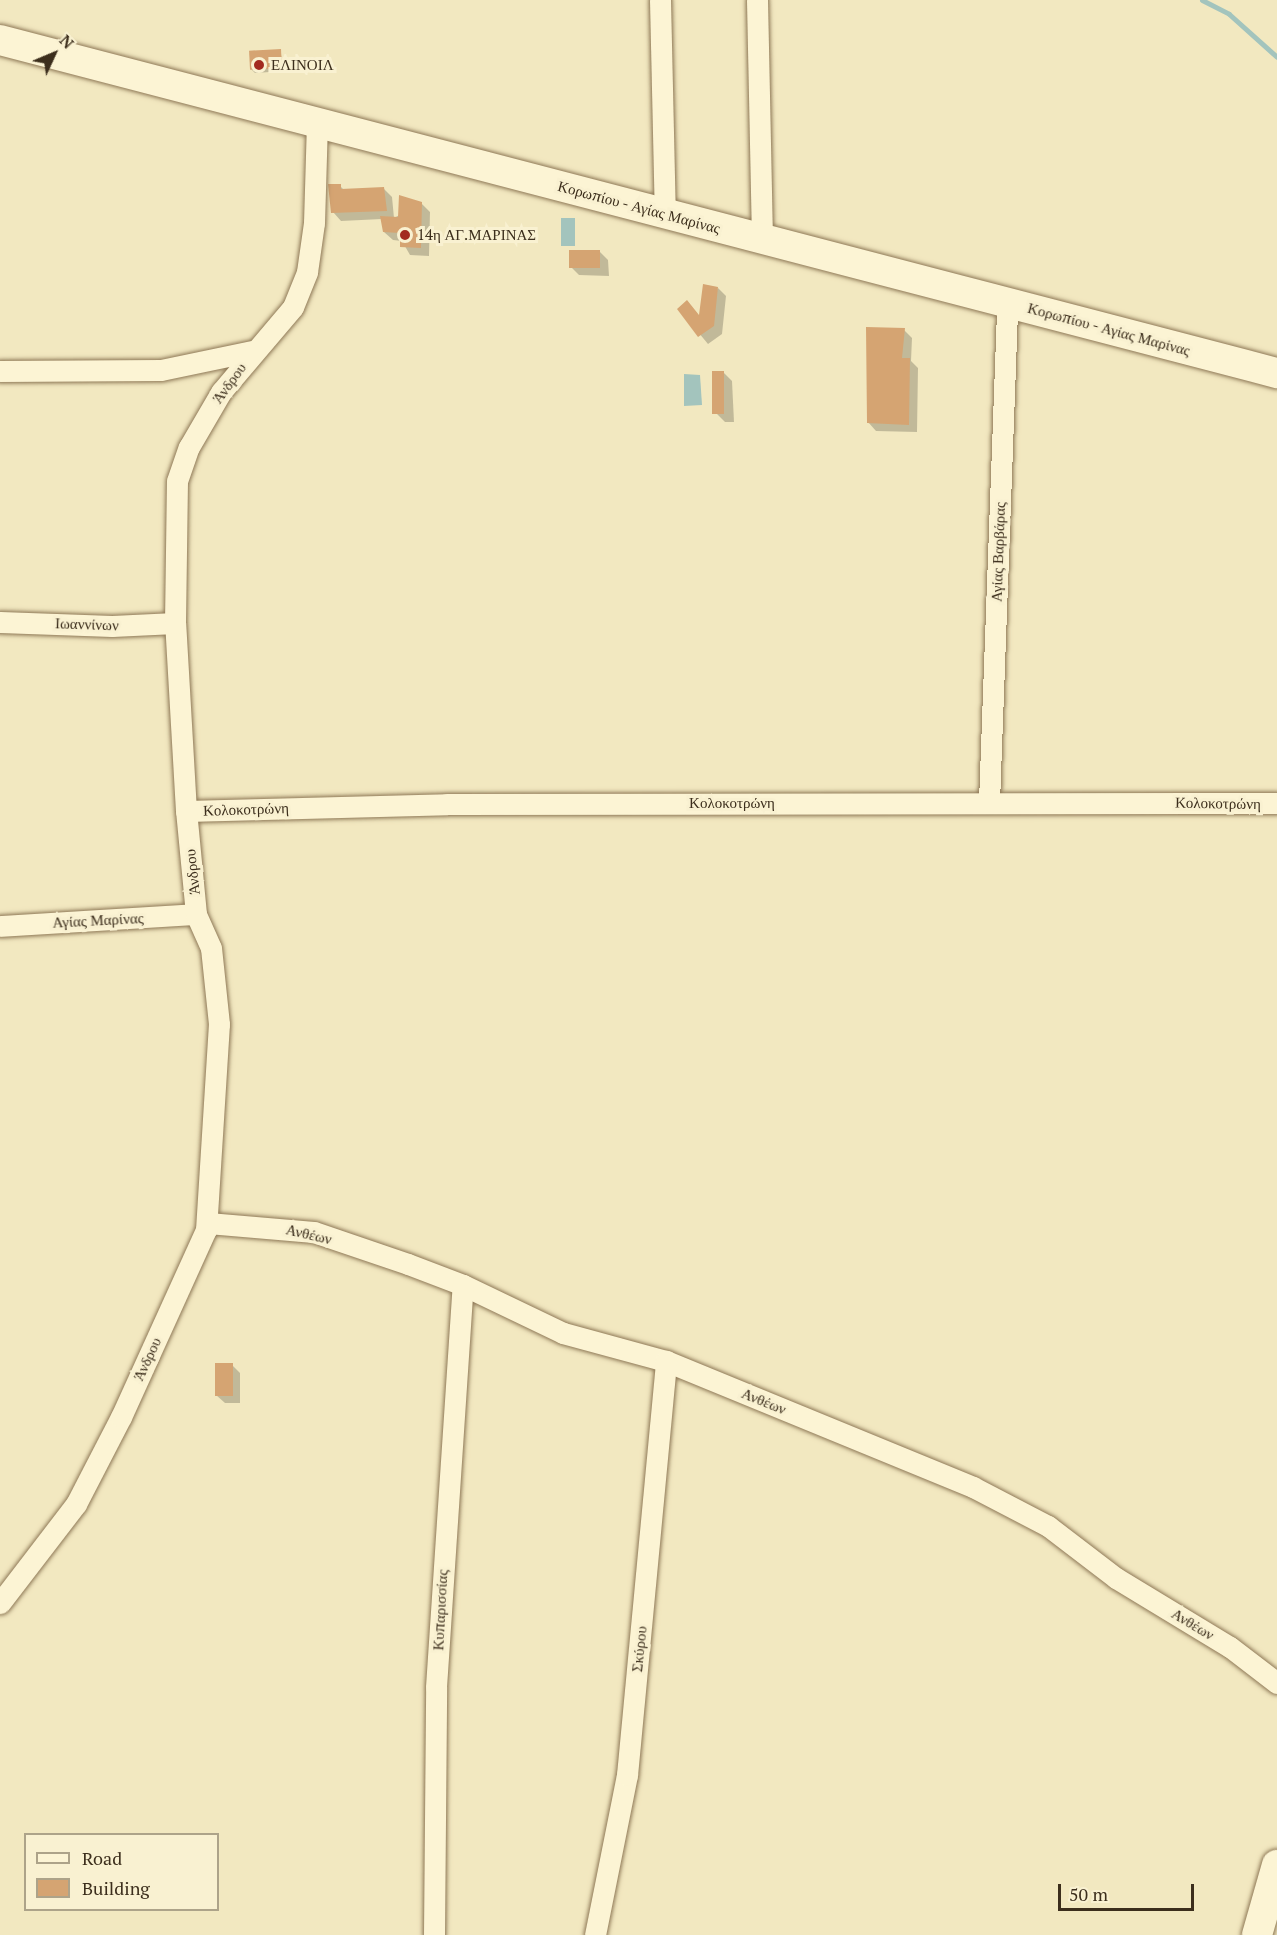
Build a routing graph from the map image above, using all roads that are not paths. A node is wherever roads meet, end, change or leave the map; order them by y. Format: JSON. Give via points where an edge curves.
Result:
{"nodes":[{"id":1,"x":660,"y":0,"type":"edge"},
{"id":2,"x":757,"y":0,"type":"edge"},
{"id":3,"x":0,"y":40,"type":"edge"},
{"id":4,"x":317,"y":123,"type":"junction"},
{"id":5,"x":665,"y":213,"type":"junction"},
{"id":6,"x":762,"y":239,"type":"junction"},
{"id":7,"x":1007,"y":303,"type":"junction"},
{"id":8,"x":252,"y":351,"type":"junction"},
{"id":9,"x":0,"y":371,"type":"edge"},
{"id":10,"x":1277,"y":373,"type":"edge"},
{"id":11,"x":0,"y":622,"type":"edge"},
{"id":12,"x":175,"y":623,"type":"junction"},
{"id":13,"x":989,"y":802,"type":"junction"},
{"id":14,"x":1277,"y":803,"type":"edge"},
{"id":15,"x":186,"y":811,"type":"junction"},
{"id":16,"x":196,"y":914,"type":"junction"},
{"id":17,"x":0,"y":926,"type":"edge"},
{"id":18,"x":208,"y":1223,"type":"junction"},
{"id":19,"x":463,"y":1285,"type":"junction"},
{"id":20,"x":666,"y":1361,"type":"junction"},
{"id":21,"x":0,"y":1603,"type":"edge"},
{"id":22,"x":1277,"y":1683,"type":"edge"},
{"id":23,"x":1277,"y":1865,"type":"edge"},
{"id":24,"x":434,"y":1935,"type":"edge"},
{"id":25,"x":595,"y":1935,"type":"edge"},
{"id":26,"x":1257,"y":1935,"type":"edge"}],
"edges":[{"from":1,"to":5,"type":"street"},
{"from":2,"to":6,"type":"street"},
{"from":3,"to":4,"type":"main road","name":"Κορωπίου - Αγίας Μαρίνας"},
{"from":4,"to":5,"type":"main road","name":"Κορωπίου - Αγίας Μαρίνας"},
{"from":4,"to":8,"type":"street","name":"Άνδρου","via":[[314,223],[307,272],[293,307]]},
{"from":5,"to":6,"type":"main road","name":"Κορωπίου - Αγίας Μαρίνας"},
{"from":6,"to":7,"type":"main road","name":"Κορωπίου - Αγίας Μαρίνας"},
{"from":7,"to":10,"type":"main road","name":"Κορωπίου - Αγίας Μαρίνας"},
{"from":7,"to":13,"type":"street","name":"Αγίας Βαρβάρας"},
{"from":8,"to":9,"type":"street","via":[[161,370]]},
{"from":8,"to":12,"type":"street","name":"Άνδρου","via":[[215,401],[189,447],[177,481]]},
{"from":11,"to":12,"type":"street","name":"Ιωαννίνων","via":[[112,626]]},
{"from":12,"to":15,"type":"street","name":"Άνδρου"},
{"from":13,"to":14,"type":"street","name":"Κολοκοτρώνη"},
{"from":13,"to":15,"type":"street","name":"Κολοκοτρώνη","via":[[447,804]]},
{"from":15,"to":16,"type":"street","name":"Άνδρου"},
{"from":16,"to":17,"type":"street","name":"Αγίας Μαρίνας"},
{"from":16,"to":18,"type":"street","name":"Άνδρου","via":[[211,948],[219,1024]]},
{"from":18,"to":19,"type":"street","name":"Ανθέων","via":[[244,1223],[314,1232]]},
{"from":18,"to":21,"type":"street","name":"Άνδρου","via":[[203,1242],[76,1504]]},
{"from":19,"to":20,"type":"street","name":"Ανθέων","via":[[563,1332]]},
{"from":19,"to":24,"type":"street","name":"Κυπαρισσίας","via":[[436,1687]]},
{"from":20,"to":22,"type":"street","name":"Ανθέων","via":[[1022,1510],[1116,1578],[1230,1647]]},
{"from":20,"to":25,"type":"street","name":"Σκύρου","via":[[627,1775]]},
{"from":23,"to":26,"type":"main road"}]}
